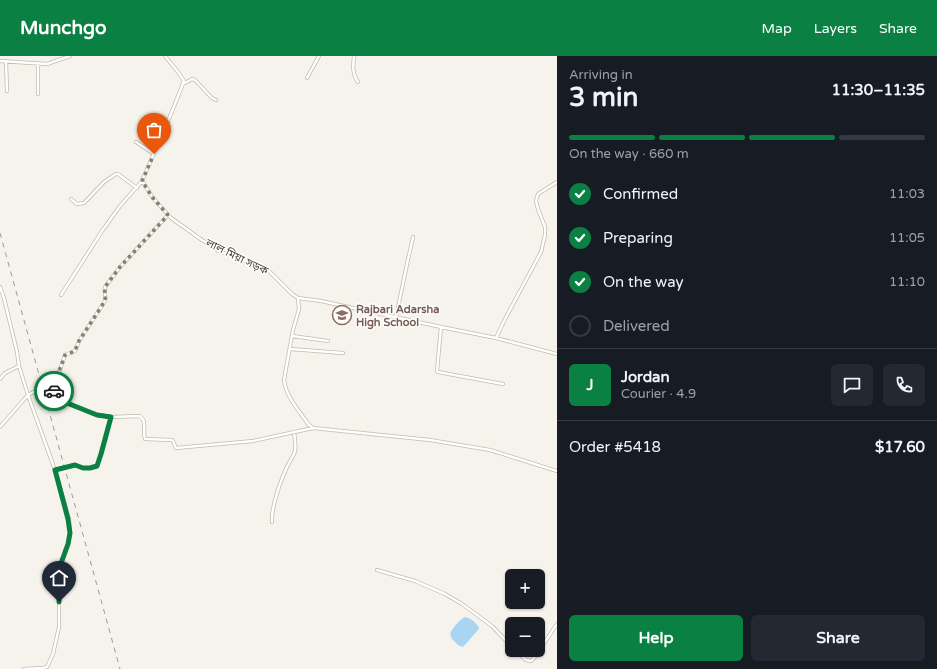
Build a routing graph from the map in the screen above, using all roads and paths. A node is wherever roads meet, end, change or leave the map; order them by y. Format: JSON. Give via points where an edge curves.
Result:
{"nodes":[{"id":1,"x":70,"y":56,"type":"edge"},
{"id":2,"x":165,"y":56,"type":"edge"},
{"id":3,"x":319,"y":56,"type":"edge"},
{"id":4,"x":354,"y":56,"type":"edge"},
{"id":5,"x":0,"y":61,"type":"edge"},
{"id":6,"x":6,"y":61,"type":"junction"},
{"id":7,"x":38,"y":64,"type":"junction"},
{"id":8,"x":307,"y":78,"type":"dead end"},
{"id":9,"x":358,"y":82,"type":"dead end"},
{"id":10,"x":183,"y":84,"type":"junction"},
{"id":11,"x":7,"y":91,"type":"dead end"},
{"id":12,"x":38,"y":94,"type":"dead end"},
{"id":13,"x":216,"y":100,"type":"dead end"},
{"id":14,"x":136,"y":142,"type":"dead end"},
{"id":15,"x":154,"y":154,"type":"junction"},
{"id":16,"x":142,"y":181,"type":"junction"},
{"id":17,"x":557,"y":182,"type":"edge"},
{"id":18,"x":137,"y":188,"type":"junction"},
{"id":19,"x":71,"y":199,"type":"dead end"},
{"id":20,"x":168,"y":215,"type":"junction"},
{"id":21,"x":413,"y":237,"type":"dead end"},
{"id":22,"x":0,"y":287,"type":"edge"},
{"id":23,"x":61,"y":294,"type":"dead end"},
{"id":24,"x":298,"y":298,"type":"junction"},
{"id":25,"x":396,"y":318,"type":"junction"},
{"id":26,"x":441,"y":327,"type":"junction"},
{"id":27,"x":292,"y":336,"type":"junction"},
{"id":28,"x":496,"y":338,"type":"junction"},
{"id":29,"x":328,"y":341,"type":"dead end"},
{"id":30,"x":290,"y":349,"type":"junction"},
{"id":31,"x":343,"y":353,"type":"dead end"},
{"id":32,"x":557,"y":354,"type":"edge"},
{"id":33,"x":19,"y":366,"type":"junction"},
{"id":34,"x":0,"y":379,"type":"edge"},
{"id":35,"x":48,"y":384,"type":"junction"},
{"id":36,"x":503,"y":384,"type":"dead end"},
{"id":37,"x":28,"y":395,"type":"junction"},
{"id":38,"x":111,"y":417,"type":"junction"},
{"id":39,"x":0,"y":427,"type":"edge"},
{"id":40,"x":313,"y":428,"type":"junction"},
{"id":41,"x":294,"y":432,"type":"junction"},
{"id":42,"x":55,"y":470,"type":"junction"},
{"id":43,"x":557,"y":471,"type":"edge"},
{"id":44,"x":272,"y":522,"type":"dead end"},
{"id":45,"x":377,"y":570,"type":"dead end"},
{"id":46,"x":557,"y":624,"type":"edge"},
{"id":47,"x":505,"y":639,"type":"edge"},
{"id":48,"x":545,"y":642,"type":"edge"},
{"id":49,"x":523,"y":657,"type":"edge"},
{"id":50,"x":535,"y":657,"type":"edge"},
{"id":51,"x":24,"y":669,"type":"edge"}],
"edges":[{"from":1,"to":7,"type":"street","via":[[47,64]]},
{"from":2,"to":10,"type":"street","via":[[183,79]]},
{"from":3,"to":8,"type":"street"},
{"from":4,"to":9,"type":"street","via":[[352,69]]},
{"from":5,"to":6,"type":"street"},
{"from":6,"to":7,"type":"street"},
{"from":6,"to":11,"type":"street"},
{"from":7,"to":12,"type":"street"},
{"from":10,"to":13,"type":"street","via":[[195,80]]},
{"from":10,"to":15,"type":"street"},
{"from":14,"to":15,"type":"street"},
{"from":15,"to":16,"type":"street"},
{"from":16,"to":18,"type":"street"},
{"from":16,"to":20,"type":"street","name":"লাল মিয়া সড়ক"},
{"from":17,"to":28,"type":"street","via":[[538,194],[536,201],[545,226],[541,252]]},
{"from":18,"to":19,"type":"street","via":[[116,174],[104,182],[84,203],[77,204]]},
{"from":18,"to":23,"type":"street","via":[[102,231]]},
{"from":20,"to":24,"type":"street","name":"লাল মিয়া সড়ক","via":[[219,251],[270,272]]},
{"from":20,"to":35,"type":"street","via":[[105,287],[105,301],[75,351],[65,355],[60,370]]},
{"from":21,"to":25,"type":"street"},
{"from":22,"to":33,"type":"street"},
{"from":24,"to":25,"type":"street"},
{"from":24,"to":27,"type":"street","via":[[299,309]]},
{"from":25,"to":26,"type":"street"},
{"from":26,"to":28,"type":"street"},
{"from":26,"to":36,"type":"street","via":[[438,372]]},
{"from":27,"to":29,"type":"street"},
{"from":27,"to":30,"type":"street"},
{"from":28,"to":32,"type":"street"},
{"from":30,"to":31,"type":"street"},
{"from":30,"to":40,"type":"street","via":[[285,387],[302,416]]},
{"from":33,"to":34,"type":"street","via":[[5,373]]},
{"from":33,"to":37,"type":"street"},
{"from":35,"to":37,"type":"street"},
{"from":35,"to":38,"type":"street","via":[[67,403],[97,415]]},
{"from":37,"to":39,"type":"street"},
{"from":37,"to":42,"type":"street"},
{"from":38,"to":41,"type":"street","via":[[142,417],[145,439],[172,440],[176,448],[253,441]]},
{"from":38,"to":42,"type":"street","via":[[97,466],[83,468],[75,465]]},
{"from":40,"to":41,"type":"street"},
{"from":40,"to":43,"type":"street","via":[[430,440],[490,450]]},
{"from":41,"to":44,"type":"street","via":[[296,449],[278,492]]},
{"from":42,"to":51,"type":"street","via":[[70,533],[60,566],[59,627],[53,654],[47,667]]},
{"from":45,"to":47,"type":"street","via":[[415,581],[445,594],[492,626]]},
{"from":46,"to":48,"type":"street"},
{"from":49,"to":50,"type":"street","via":[[531,661]]}]}
